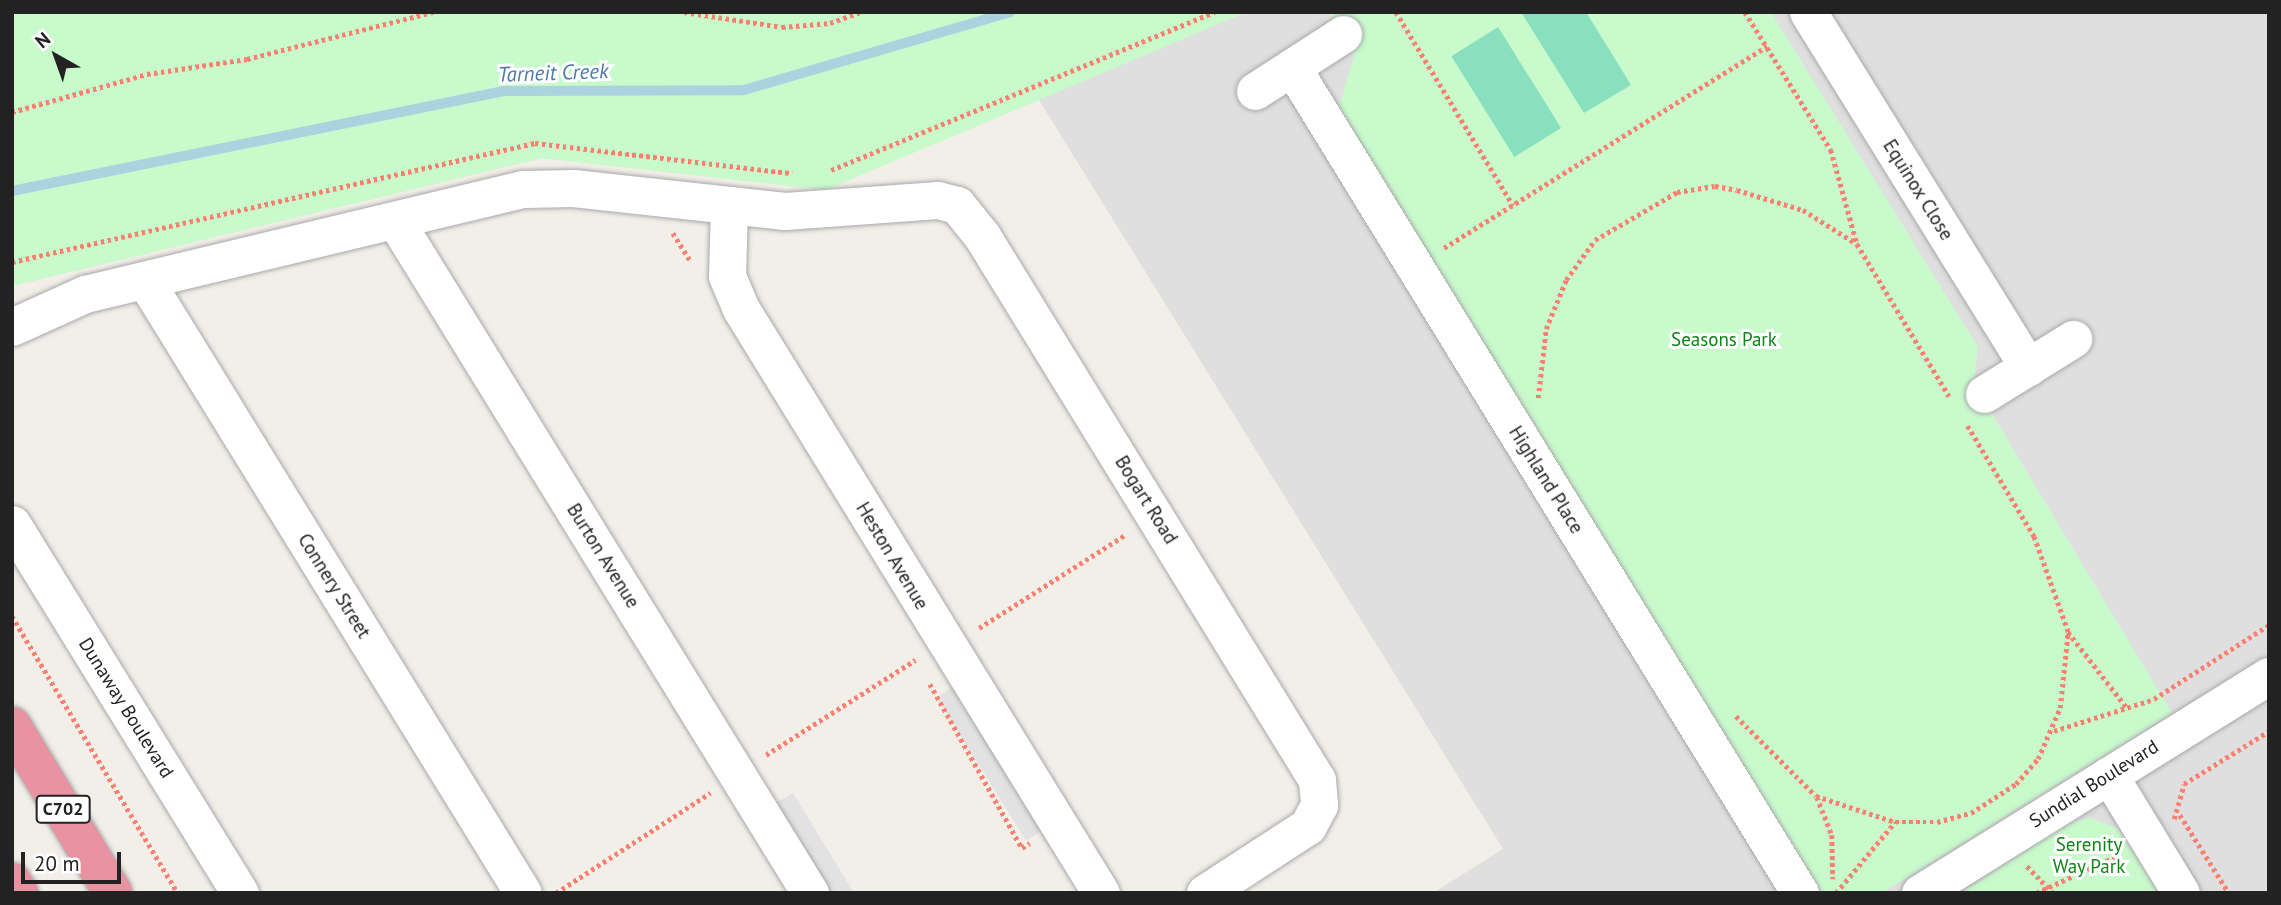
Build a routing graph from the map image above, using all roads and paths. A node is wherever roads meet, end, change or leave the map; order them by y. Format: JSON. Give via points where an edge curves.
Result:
{"nodes":[{"id":1,"x":433,"y":12,"type":"edge"},
{"id":2,"x":684,"y":12,"type":"edge"},
{"id":3,"x":860,"y":12,"type":"edge"},
{"id":4,"x":1396,"y":12,"type":"edge"},
{"id":5,"x":1745,"y":12,"type":"edge"},
{"id":6,"x":1808,"y":12,"type":"edge"},
{"id":7,"x":1343,"y":34,"type":"dead end"},
{"id":8,"x":1767,"y":46,"type":"junction"},
{"id":9,"x":1292,"y":67,"type":"junction"},
{"id":10,"x":1255,"y":91,"type":"dead end"},
{"id":11,"x":12,"y":112,"type":"edge"},
{"id":12,"x":729,"y":205,"type":"junction"},
{"id":13,"x":1513,"y":205,"type":"junction"},
{"id":14,"x":395,"y":220,"type":"junction"},
{"id":15,"x":670,"y":227,"type":"dead end"},
{"id":16,"x":1857,"y":244,"type":"junction"},
{"id":17,"x":1451,"y":260,"type":"dead end"},
{"id":18,"x":699,"y":275,"type":"dead end"},
{"id":19,"x":145,"y":280,"type":"junction"},
{"id":20,"x":12,"y":327,"type":"edge"},
{"id":21,"x":2073,"y":339,"type":"dead end"},
{"id":22,"x":2028,"y":367,"type":"junction"},
{"id":23,"x":1530,"y":391,"type":"dead end"},
{"id":24,"x":1968,"y":408,"type":"junction"},
{"id":25,"x":1156,"y":516,"type":"junction"},
{"id":26,"x":12,"y":524,"type":"edge"},
{"id":27,"x":12,"y":615,"type":"edge"},
{"id":28,"x":2269,"y":625,"type":"edge"},
{"id":29,"x":2068,"y":632,"type":"junction"},
{"id":30,"x":940,"y":651,"type":"junction"},
{"id":31,"x":2269,"y":676,"type":"edge"},
{"id":32,"x":1729,"y":706,"type":"dead end"},
{"id":33,"x":2128,"y":709,"type":"junction"},
{"id":34,"x":12,"y":726,"type":"edge"},
{"id":35,"x":2053,"y":731,"type":"junction"},
{"id":36,"x":2109,"y":775,"type":"junction"},
{"id":37,"x":738,"y":776,"type":"junction"},
{"id":38,"x":1816,"y":796,"type":"junction"},
{"id":39,"x":2180,"y":815,"type":"dead end"},
{"id":40,"x":1895,"y":822,"type":"junction"},
{"id":41,"x":1044,"y":835,"type":"dead end"},
{"id":42,"x":12,"y":882,"type":"edge"},
{"id":43,"x":19,"y":893,"type":"edge"},
{"id":44,"x":113,"y":893,"type":"edge"},
{"id":45,"x":178,"y":893,"type":"edge"},
{"id":46,"x":240,"y":893,"type":"edge"},
{"id":47,"x":523,"y":893,"type":"edge"},
{"id":48,"x":555,"y":893,"type":"edge"},
{"id":49,"x":810,"y":893,"type":"edge"},
{"id":50,"x":1101,"y":893,"type":"edge"},
{"id":51,"x":1205,"y":893,"type":"edge"},
{"id":52,"x":1800,"y":893,"type":"edge"},
{"id":53,"x":1834,"y":893,"type":"edge"},
{"id":54,"x":1920,"y":893,"type":"edge"},
{"id":55,"x":2181,"y":893,"type":"edge"},
{"id":56,"x":2229,"y":893,"type":"edge"}],
"edges":[{"from":1,"to":11,"type":"path","via":[[247,59],[147,74]]},
{"from":2,"to":3,"type":"path","via":[[782,27],[830,23]]},
{"from":4,"to":13,"type":"path"},
{"from":5,"to":8,"type":"path"},
{"from":6,"to":22,"type":"street","name":"Equinox Close"},
{"from":7,"to":9,"type":"street"},
{"from":8,"to":13,"type":"path"},
{"from":8,"to":16,"type":"path","via":[[1831,150]]},
{"from":9,"to":10,"type":"street"},
{"from":9,"to":52,"type":"street","name":"Highland Place"},
{"from":12,"to":14,"type":"street","via":[[547,187]]},
{"from":12,"to":25,"type":"street","name":"Bogart Road","via":[[817,210],[937,200],[963,210]]},
{"from":12,"to":30,"type":"street","name":"Heston Avenue","via":[[725,260],[733,293]]},
{"from":13,"to":17,"type":"path","via":[[1444,248]]},
{"from":14,"to":19,"type":"street"},
{"from":14,"to":37,"type":"street","name":"Burton Avenue"},
{"from":15,"to":18,"type":"path"},
{"from":16,"to":23,"type":"path","via":[[1803,210],[1738,190],[1715,186],[1677,192],[1595,240],[1546,329],[1537,402]]},
{"from":16,"to":24,"type":"path"},
{"from":19,"to":20,"type":"street","via":[[54,304]]},
{"from":19,"to":47,"type":"street","name":"Connery Street"},
{"from":21,"to":22,"type":"street"},
{"from":22,"to":24,"type":"street"},
{"from":24,"to":29,"type":"path","via":[[2034,537]]},
{"from":25,"to":30,"type":"path"},
{"from":25,"to":51,"type":"street","name":"Bogart Road","via":[[1320,794],[1308,826]]},
{"from":26,"to":46,"type":"street","name":"Dunaway Boulevard"},
{"from":27,"to":45,"type":"path"},
{"from":28,"to":33,"type":"path","via":[[2154,699]]},
{"from":29,"to":33,"type":"path"},
{"from":29,"to":35,"type":"path"},
{"from":30,"to":37,"type":"path","via":[[804,727]]},
{"from":30,"to":41,"type":"path","via":[[934,701],[1022,848]]},
{"from":30,"to":50,"type":"street","name":"Heston Avenue"},
{"from":31,"to":36,"type":"street","name":"Sundial Boulevard"},
{"from":32,"to":38,"type":"path"},
{"from":33,"to":35,"type":"path"},
{"from":34,"to":44,"type":"highway","number":"C702"},
{"from":35,"to":40,"type":"path","via":[[2026,774],[1991,802],[1955,819]]},
{"from":36,"to":54,"type":"street","name":"Sundial Boulevard"},
{"from":36,"to":55,"type":"street"},
{"from":37,"to":48,"type":"path"},
{"from":37,"to":49,"type":"street","name":"Burton Avenue"},
{"from":38,"to":40,"type":"path"},
{"from":38,"to":53,"type":"path","via":[[1832,835]]},
{"from":39,"to":56,"type":"path"},
{"from":40,"to":53,"type":"path"},
{"from":42,"to":43,"type":"highway"}]}
